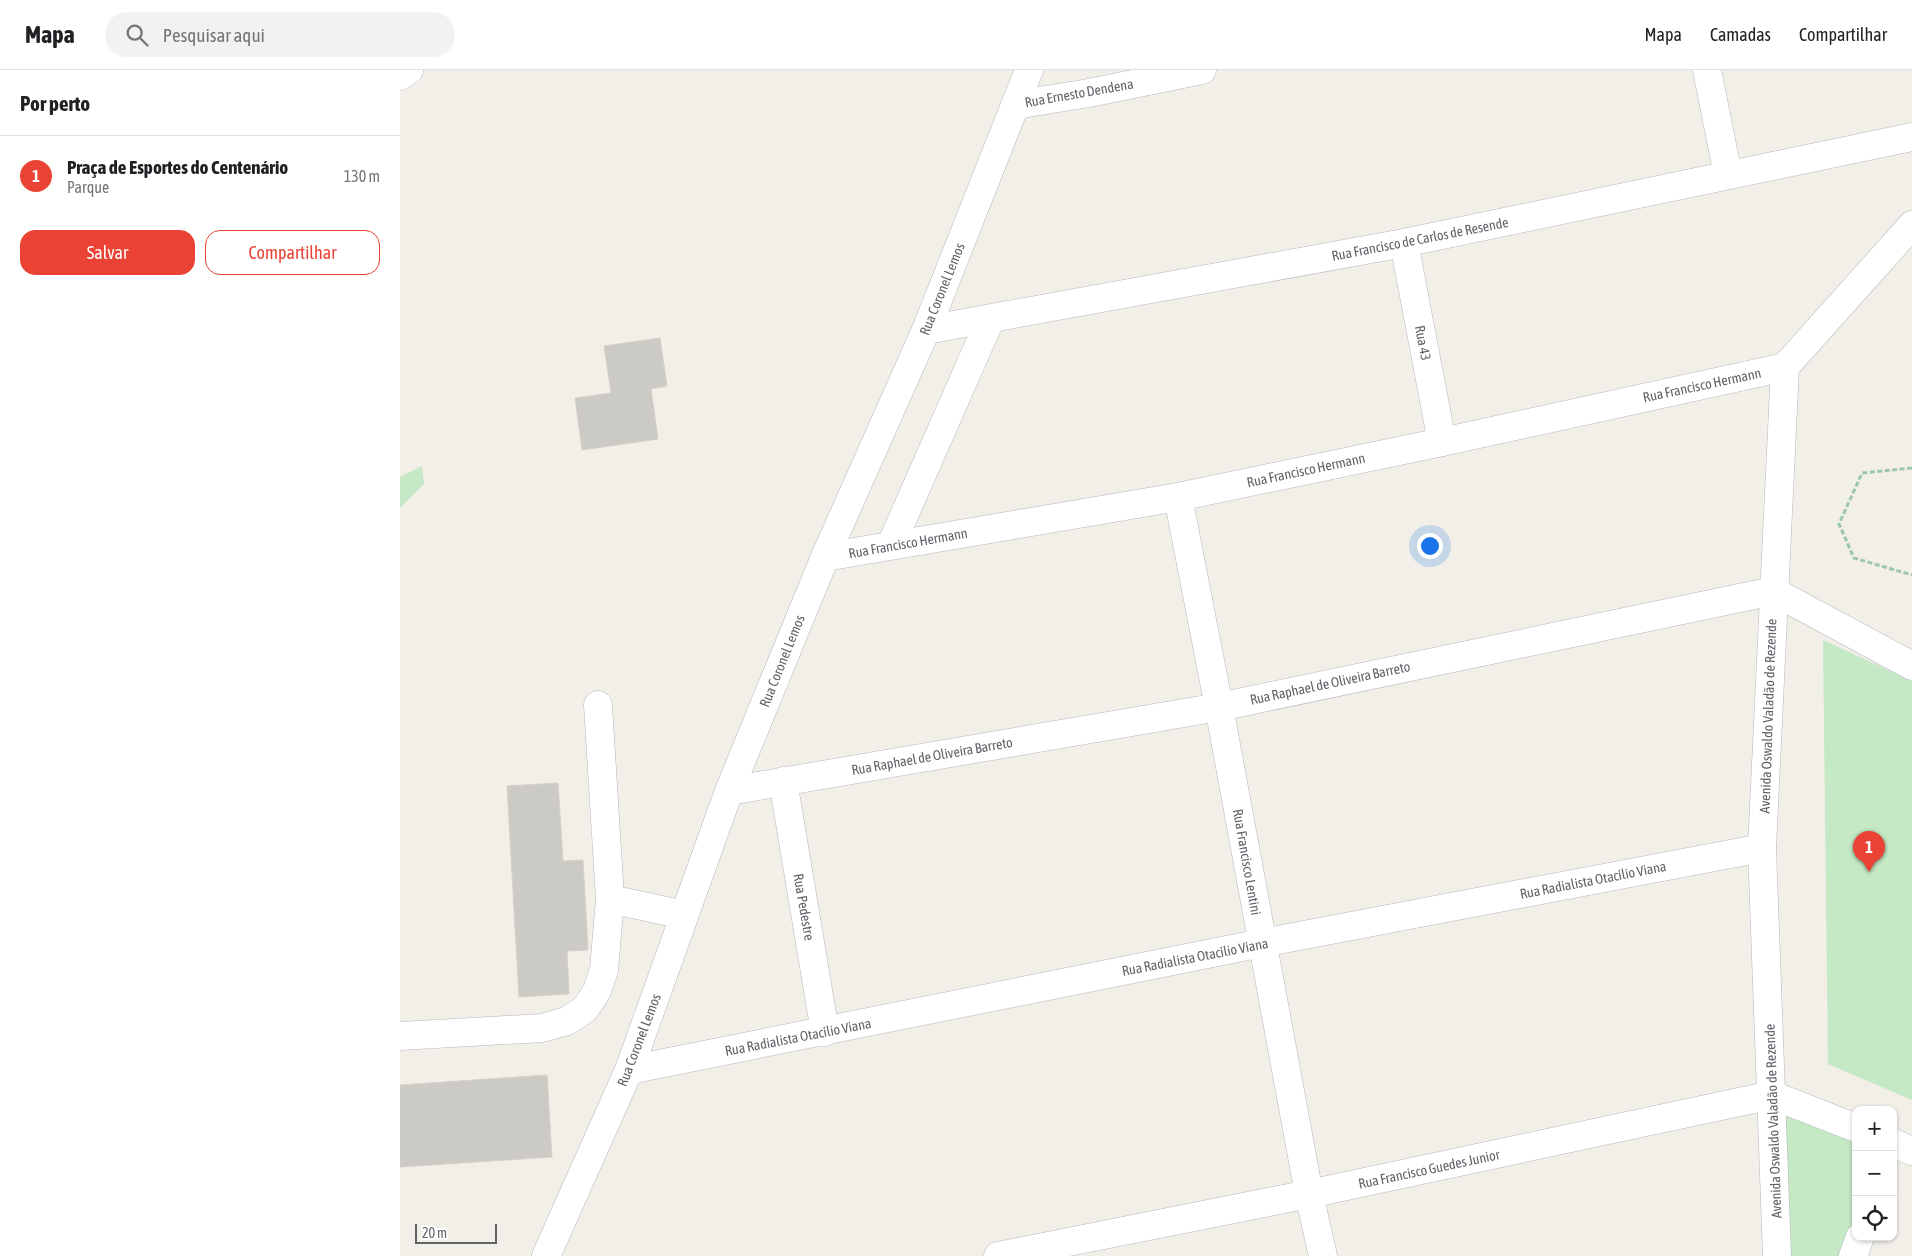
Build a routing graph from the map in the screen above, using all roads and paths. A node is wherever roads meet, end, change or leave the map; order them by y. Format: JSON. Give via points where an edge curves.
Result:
{"nodes":[{"id":1,"x":409,"y":70,"type":"edge"},
{"id":2,"x":1030,"y":70,"type":"edge"},
{"id":3,"x":1202,"y":70,"type":"edge"},
{"id":4,"x":1707,"y":70,"type":"edge"},
{"id":5,"x":400,"y":76,"type":"edge"},
{"id":6,"x":1094,"y":81,"type":"edge"},
{"id":7,"x":1015,"y":105,"type":"junction"},
{"id":8,"x":1912,"y":137,"type":"edge"},
{"id":9,"x":1728,"y":175,"type":"junction"},
{"id":10,"x":1912,"y":225,"type":"edge"},
{"id":11,"x":1404,"y":243,"type":"junction"},
{"id":12,"x":990,"y":320,"type":"junction"},
{"id":13,"x":926,"y":330,"type":"junction"},
{"id":14,"x":1785,"y":367,"type":"junction"},
{"id":15,"x":1442,"y":442,"type":"junction"},
{"id":16,"x":1912,"y":468,"type":"edge"},
{"id":17,"x":1178,"y":497,"type":"junction"},
{"id":18,"x":891,"y":545,"type":"junction"},
{"id":19,"x":825,"y":557,"type":"junction"},
{"id":20,"x":1912,"y":574,"type":"edge"},
{"id":21,"x":1773,"y":591,"type":"junction"},
{"id":22,"x":1912,"y":666,"type":"edge"},
{"id":23,"x":598,"y":705,"type":"dead end"},
{"id":24,"x":1219,"y":707,"type":"junction"},
{"id":25,"x":783,"y":781,"type":"junction"},
{"id":26,"x":730,"y":791,"type":"junction"},
{"id":27,"x":1762,"y":848,"type":"junction"},
{"id":28,"x":610,"y":899,"type":"junction"},
{"id":29,"x":684,"y":915,"type":"junction"},
{"id":30,"x":1262,"y":943,"type":"junction"},
{"id":31,"x":826,"y":1032,"type":"junction"},
{"id":32,"x":400,"y":1036,"type":"edge"},
{"id":33,"x":629,"y":1070,"type":"junction"},
{"id":34,"x":1772,"y":1095,"type":"junction"},
{"id":35,"x":1852,"y":1126,"type":"edge"},
{"id":36,"x":1897,"y":1145,"type":"edge"},
{"id":37,"x":1912,"y":1151,"type":"edge"},
{"id":38,"x":1309,"y":1194,"type":"junction"},
{"id":39,"x":1859,"y":1241,"type":"edge"},
{"id":40,"x":546,"y":1256,"type":"edge"},
{"id":41,"x":998,"y":1256,"type":"edge"},
{"id":42,"x":1323,"y":1256,"type":"edge"},
{"id":43,"x":1777,"y":1256,"type":"edge"},
{"id":44,"x":1853,"y":1256,"type":"edge"}],
"edges":[{"from":1,"to":5,"type":"street"},
{"from":2,"to":7,"type":"street","name":"Rua Coronel Lemos"},
{"from":3,"to":6,"type":"street","name":"Rua Ernesto Dendena"},
{"from":4,"to":9,"type":"street"},
{"from":6,"to":7,"type":"street","name":"Rua Ernesto Dendena"},
{"from":7,"to":13,"type":"street","name":"Rua Coronel Lemos"},
{"from":8,"to":9,"type":"street","name":"Rua Francisco de Carlos de Resende"},
{"from":9,"to":11,"type":"street","name":"Rua Francisco de Carlos de Resende"},
{"from":10,"to":14,"type":"street"},
{"from":11,"to":12,"type":"street","name":"Rua Francisco de Carlos de Resende"},
{"from":11,"to":15,"type":"street","name":"Rua 43"},
{"from":12,"to":13,"type":"street","name":"Rua Francisco de Carlos de Resende"},
{"from":12,"to":18,"type":"street"},
{"from":13,"to":19,"type":"street","name":"Rua Coronel Lemos"},
{"from":14,"to":15,"type":"street","name":"Rua Francisco Hermann"},
{"from":14,"to":21,"type":"street","name":"Avenida Oswaldo Valadão de Rezende"},
{"from":15,"to":17,"type":"street","name":"Rua Francisco Hermann"},
{"from":16,"to":20,"type":"path","via":[[1862,473],[1839,524],[1854,558]]},
{"from":17,"to":18,"type":"street","name":"Rua Francisco Hermann"},
{"from":17,"to":24,"type":"street","name":"Rua Francisco Lentini"},
{"from":18,"to":19,"type":"street","name":"Rua Francisco Hermann"},
{"from":19,"to":26,"type":"street","name":"Rua Coronel Lemos"},
{"from":21,"to":22,"type":"street"},
{"from":21,"to":24,"type":"street","name":"Rua Raphael de Oliveira Barreto"},
{"from":21,"to":27,"type":"street","name":"Avenida Oswaldo Valadão de Rezende"},
{"from":23,"to":28,"type":"street"},
{"from":24,"to":25,"type":"street","name":"Rua Raphael de Oliveira Barreto"},
{"from":24,"to":30,"type":"street","name":"Rua Francisco Lentini"},
{"from":25,"to":26,"type":"street","name":"Rua Raphael de Oliveira Barreto"},
{"from":25,"to":31,"type":"street","name":"Rua Pedestre"},
{"from":26,"to":29,"type":"street","name":"Rua Coronel Lemos"},
{"from":27,"to":30,"type":"street","name":"Rua Radialista Otacílio Viana"},
{"from":27,"to":34,"type":"street","name":"Avenida Oswaldo Valadão de Rezende"},
{"from":28,"to":29,"type":"street"},
{"from":28,"to":32,"type":"street","via":[[604,970],[597,991],[585,1008],[567,1021],[542,1028]]},
{"from":29,"to":33,"type":"street","name":"Rua Coronel Lemos"},
{"from":30,"to":31,"type":"street","name":"Rua Radialista Otacílio Viana"},
{"from":30,"to":38,"type":"street","name":"Rua Francisco Lentini"},
{"from":31,"to":33,"type":"street","name":"Rua Radialista Otacílio Viana"},
{"from":33,"to":40,"type":"street","name":"Rua Coronel Lemos"},
{"from":34,"to":35,"type":"street"},
{"from":34,"to":38,"type":"street","name":"Rua Francisco Guedes Junior"},
{"from":34,"to":43,"type":"street","name":"Avenida Oswaldo Valadão de Rezende"},
{"from":36,"to":37,"type":"street"},
{"from":38,"to":41,"type":"street","name":"Rua Francisco Guedes Junior"},
{"from":38,"to":42,"type":"street","name":"Rua Francisco Lentini"},
{"from":39,"to":44,"type":"street"}]}
